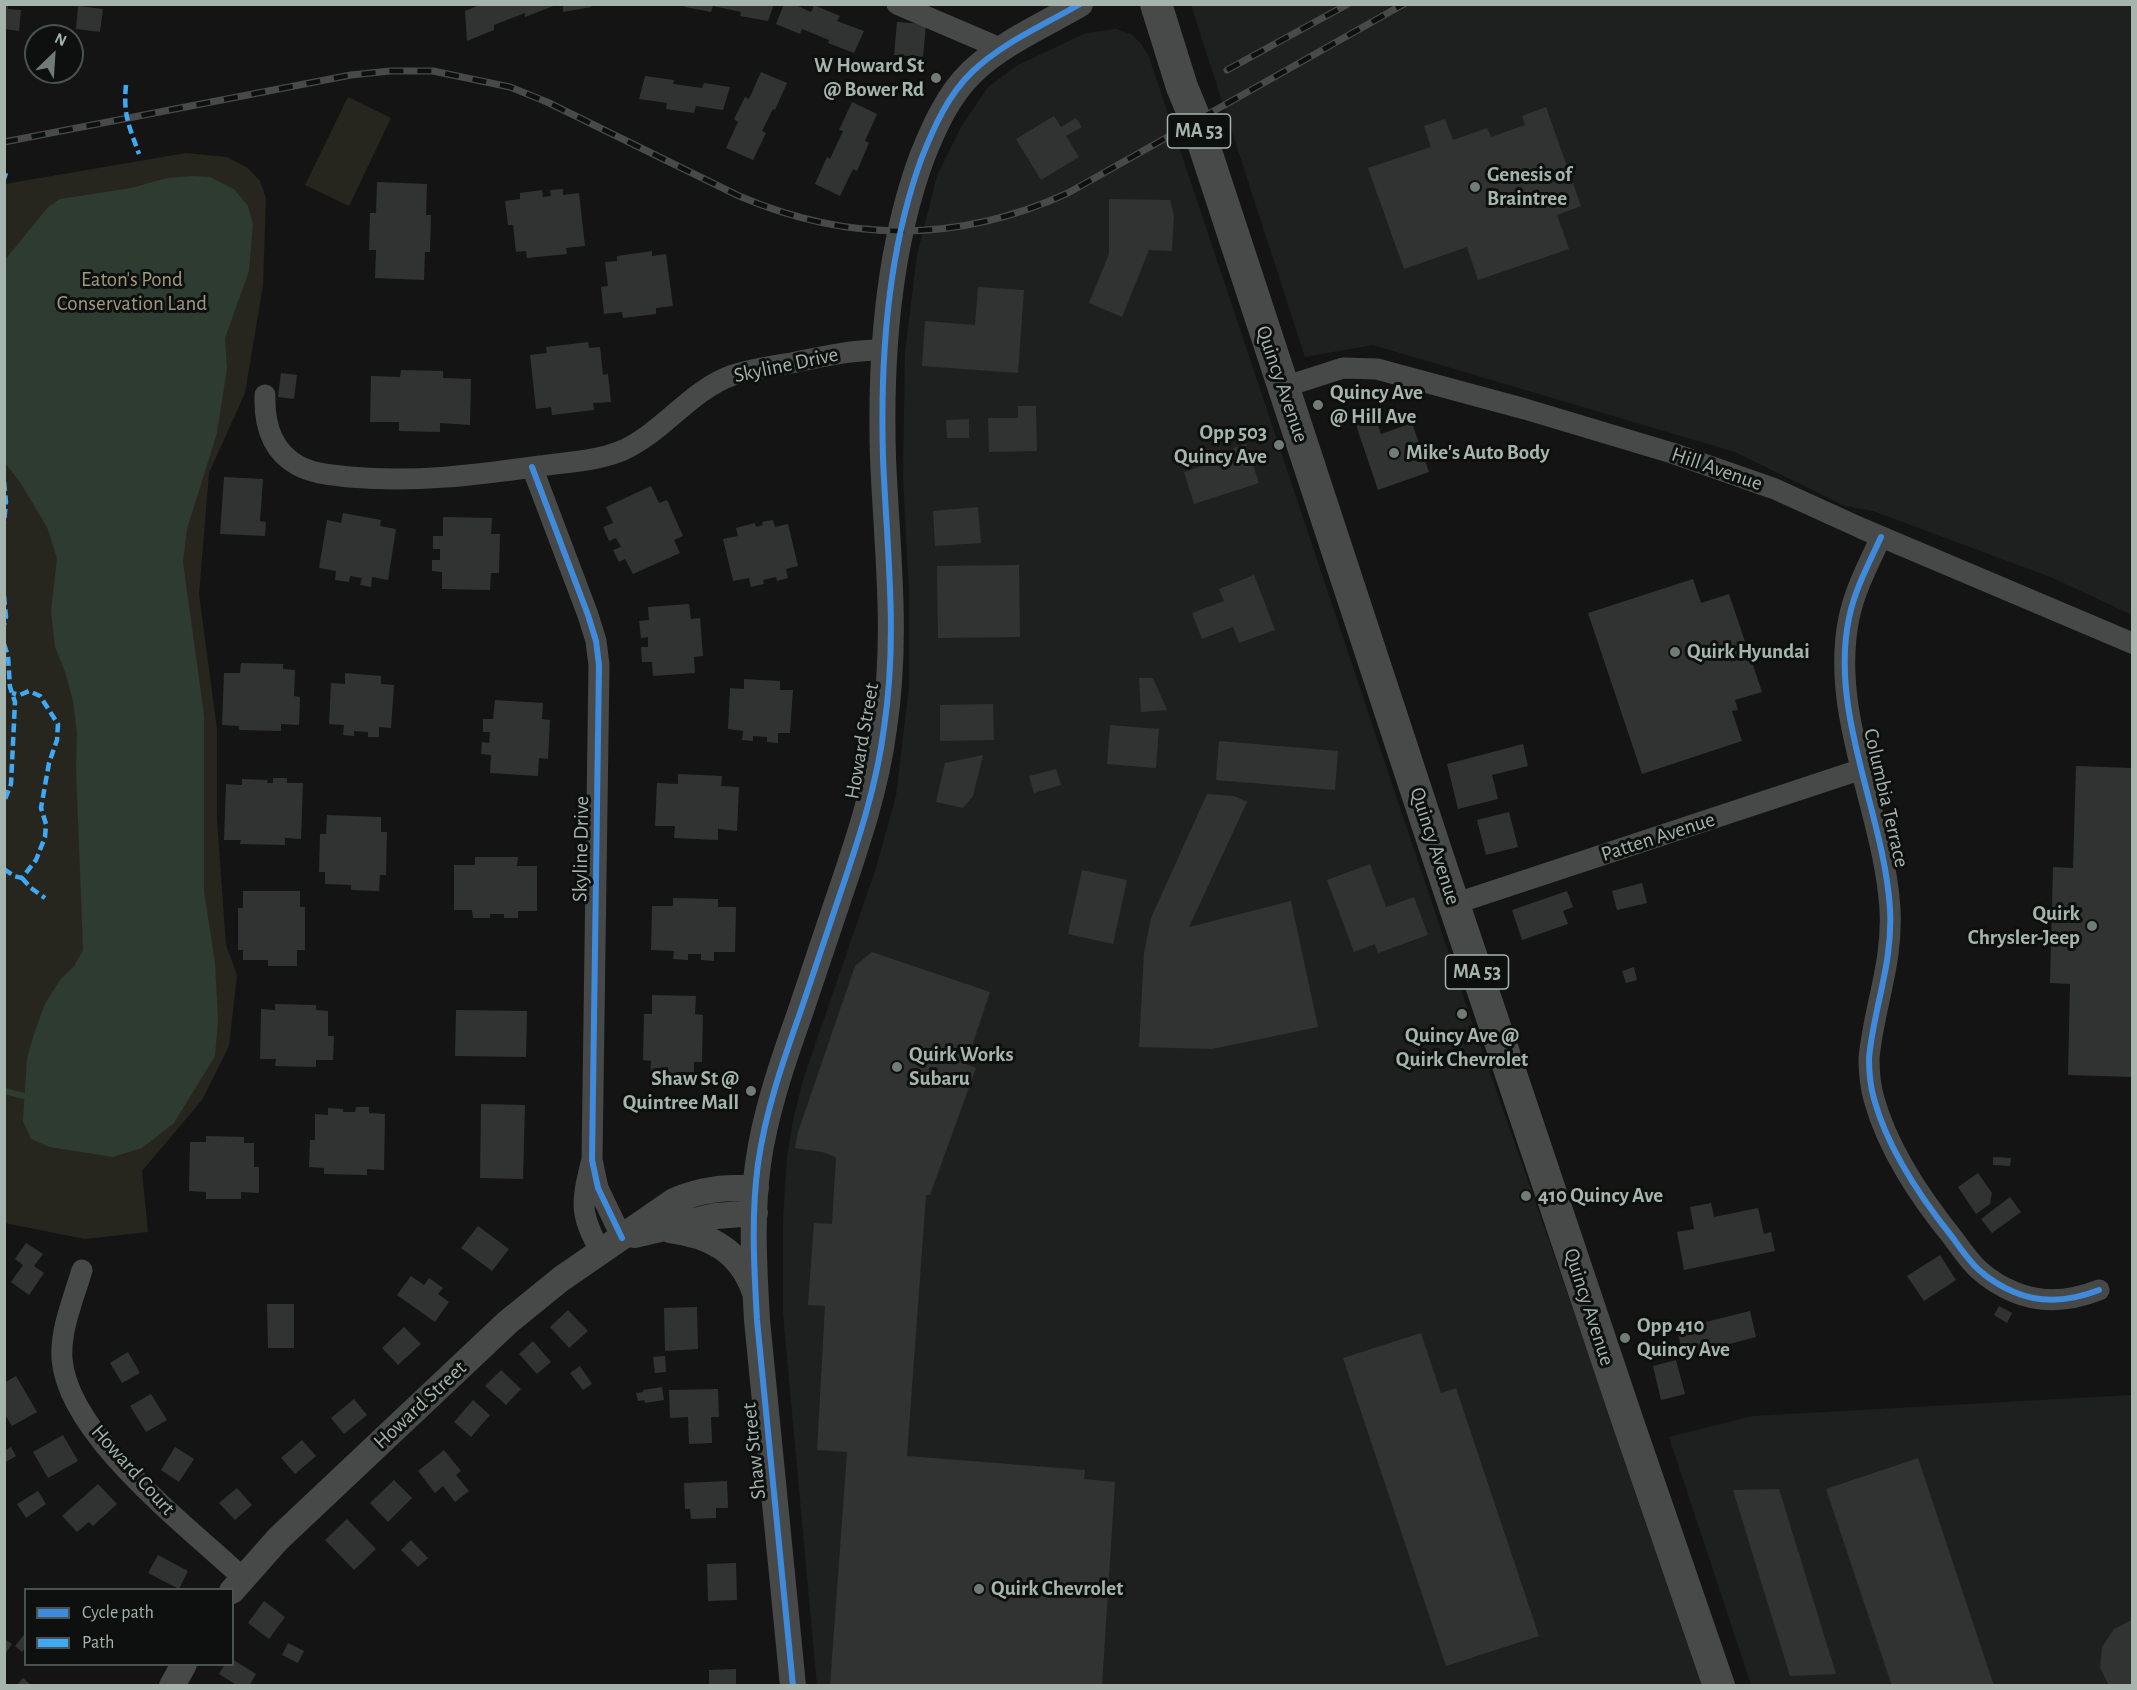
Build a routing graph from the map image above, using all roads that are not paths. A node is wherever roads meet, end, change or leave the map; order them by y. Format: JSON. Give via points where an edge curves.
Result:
{"nodes":[{"id":1,"x":897,"y":4,"type":"edge"},
{"id":2,"x":1080,"y":4,"type":"edge"},
{"id":3,"x":1156,"y":4,"type":"edge"},
{"id":4,"x":1002,"y":49,"type":"junction"},
{"id":5,"x":885,"y":350,"type":"junction"},
{"id":6,"x":1284,"y":387,"type":"junction"},
{"id":7,"x":265,"y":395,"type":"dead end"},
{"id":8,"x":532,"y":467,"type":"junction"},
{"id":9,"x":1881,"y":537,"type":"junction"},
{"id":10,"x":2133,"y":643,"type":"edge"},
{"id":11,"x":1862,"y":769,"type":"junction"},
{"id":12,"x":1454,"y":904,"type":"junction"},
{"id":13,"x":592,"y":1160,"type":"junction"},
{"id":14,"x":755,"y":1201,"type":"junction"},
{"id":15,"x":660,"y":1229,"type":"junction"},
{"id":16,"x":622,"y":1238,"type":"junction"},
{"id":17,"x":600,"y":1251,"type":"junction"},
{"id":18,"x":82,"y":1270,"type":"dead end"},
{"id":19,"x":2099,"y":1290,"type":"dead end"},
{"id":20,"x":756,"y":1296,"type":"junction"},
{"id":21,"x":238,"y":1584,"type":"edge"},
{"id":22,"x":183,"y":1666,"type":"edge"},
{"id":23,"x":172,"y":1686,"type":"edge"},
{"id":24,"x":793,"y":1686,"type":"edge"},
{"id":25,"x":1719,"y":1686,"type":"edge"}],
"edges":[{"from":1,"to":4,"type":"street"},
{"from":2,"to":4,"type":"street","name":"Howard Street"},
{"from":3,"to":6,"type":"main road","name":"Quincy Avenue","number":"MA 53"},
{"from":4,"to":5,"type":"street","name":"Howard Street","via":[[964,80],[934,128],[910,194],[896,259]]},
{"from":5,"to":8,"type":"street","name":"Skyline Drive","via":[[843,353],[731,376],[707,387],[658,429],[622,451]]},
{"from":5,"to":14,"type":"street","name":"Howard Street","via":[[883,457],[892,632],[885,727],[862,832],[777,1082],[762,1144]]},
{"from":6,"to":9,"type":"street","name":"Hill Avenue","via":[[1343,368],[1388,371],[1690,459],[1775,489]]},
{"from":6,"to":12,"type":"main road","name":"Quincy Avenue","number":"MA 53"},
{"from":7,"to":8,"type":"street","name":"Skyline Drive","via":[[266,423],[274,443],[288,458],[313,471],[410,480]]},
{"from":8,"to":13,"type":"street","name":"Skyline Drive","via":[[586,607],[599,665]]},
{"from":9,"to":10,"type":"street","name":"Hill Avenue"},
{"from":9,"to":11,"type":"street","name":"Columbia Terrace","via":[[1853,602],[1845,648],[1847,693]]},
{"from":11,"to":12,"type":"street","name":"Patten Avenue"},
{"from":11,"to":19,"type":"street","name":"Columbia Terrace","via":[[1883,853],[1889,897],[1890,951],[1871,1040],[1869,1069],[1874,1100],[1890,1140],[1922,1196],[1985,1276],[2014,1292],[2046,1300]]},
{"from":12,"to":25,"type":"main road","name":"Quincy Avenue","number":"MA 53"},
{"from":13,"to":16,"type":"street","name":"Skyline Drive","via":[[598,1188]]},
{"from":13,"to":17,"type":"street","name":"Skyline Drive","via":[[583,1211]]},
{"from":14,"to":15,"type":"street","name":"Howard Street","via":[[716,1216]]},
{"from":14,"to":16,"type":"street","name":"Howard Street","via":[[717,1188],[694,1193],[665,1207]]},
{"from":14,"to":20,"type":"street","name":"Shaw Street"},
{"from":15,"to":16,"type":"street","name":"Howard Street"},
{"from":15,"to":20,"type":"street","via":[[689,1233],[727,1251],[741,1263]]},
{"from":16,"to":17,"type":"street","name":"Howard Street"},
{"from":17,"to":21,"type":"street","name":"Howard Street","via":[[508,1322],[278,1539]]},
{"from":18,"to":21,"type":"street","name":"Howard Court","via":[[62,1348],[64,1369],[76,1400],[126,1469]]},
{"from":20,"to":24,"type":"street","name":"Shaw Street"},
{"from":22,"to":23,"type":"street"}]}
